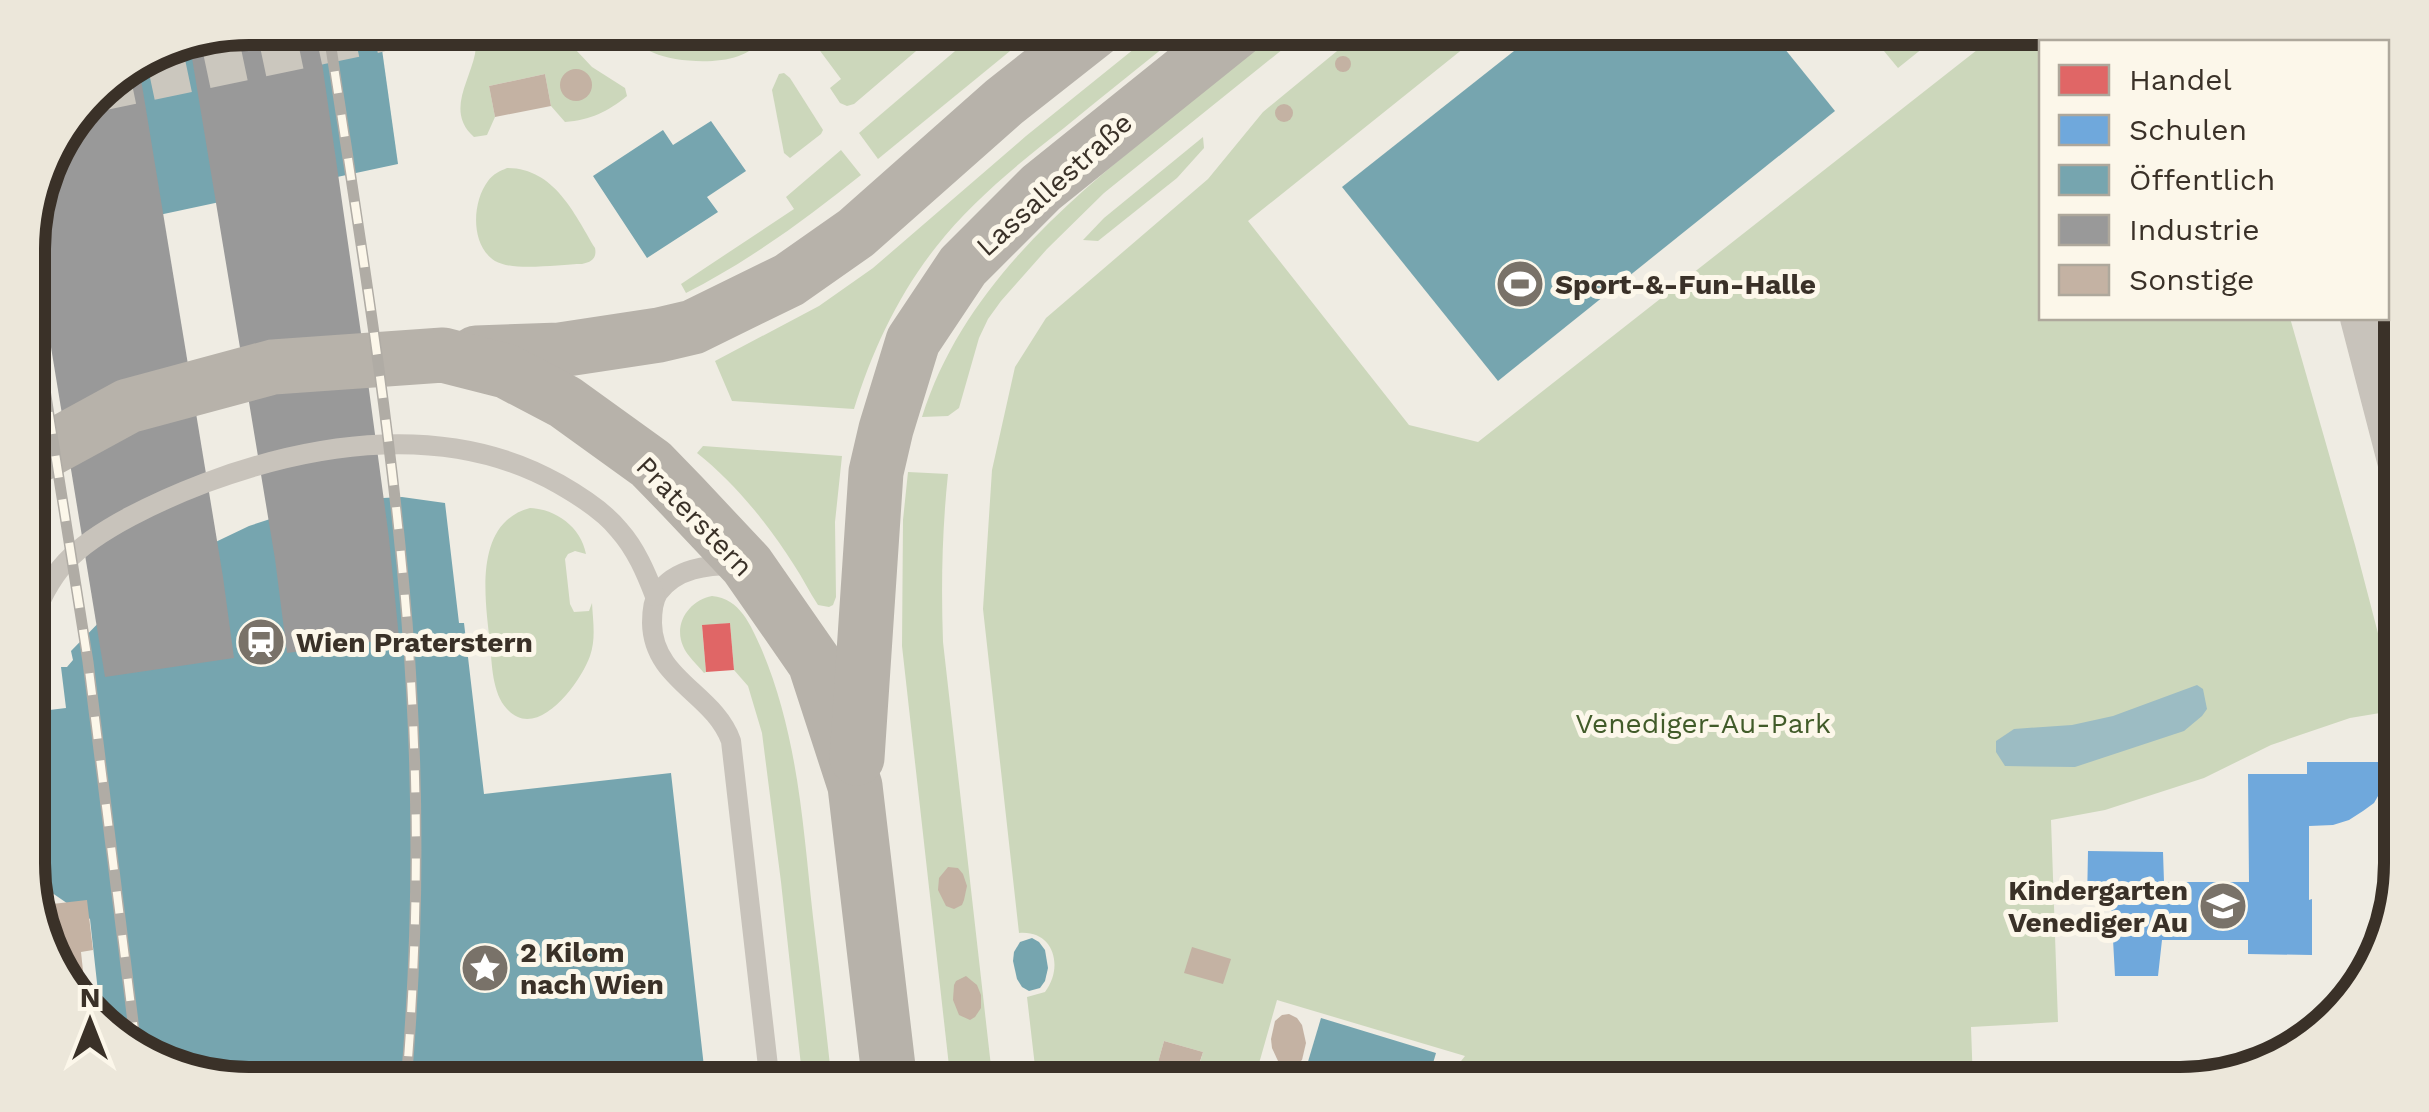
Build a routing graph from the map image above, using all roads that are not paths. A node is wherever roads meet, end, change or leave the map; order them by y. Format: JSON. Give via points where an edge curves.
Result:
{"nodes":[{"id":1,"x":1076,"y":45,"type":"edge"},
{"id":2,"x":1219,"y":45,"type":"edge"},
{"id":3,"x":2359,"y":320,"type":"edge"},
{"id":4,"x":443,"y":354,"type":"junction"},
{"id":5,"x":2384,"y":416,"type":"edge"},
{"id":6,"x":45,"y":451,"type":"edge"},
{"id":7,"x":747,"y":566,"type":"junction"},
{"id":8,"x":45,"y":593,"type":"edge"},
{"id":9,"x":655,"y":596,"type":"junction"},
{"id":10,"x":855,"y":786,"type":"junction"},
{"id":11,"x":768,"y":1067,"type":"edge"},
{"id":12,"x":888,"y":1067,"type":"edge"}],
"edges":[{"from":1,"to":4,"type":"main road","via":[[856,233],[789,280],[693,327],[560,350]]},
{"from":2,"to":10,"type":"main road","name":"Lassallestraße","via":[[1041,188],[963,266],[914,341],[876,472]]},
{"from":3,"to":5,"type":"street"},
{"from":4,"to":6,"type":"main road","name":"Praterstern","via":[[272,367],[128,406]]},
{"from":4,"to":7,"type":"main road","name":"Praterstern","via":[[506,371],[565,402],[651,464]]},
{"from":7,"to":9,"type":"lane","via":[[692,570]]},
{"from":7,"to":10,"type":"main road","name":"Praterstern","via":[[815,662]]},
{"from":8,"to":9,"type":"lane","via":[[68,560],[118,524],[225,476],[339,448],[448,446],[516,463],[573,492],[618,527]]},
{"from":9,"to":11,"type":"lane","via":[[652,636],[658,654],[714,712],[730,742]]},
{"from":10,"to":12,"type":"main road","name":"Praterstern"}]}
